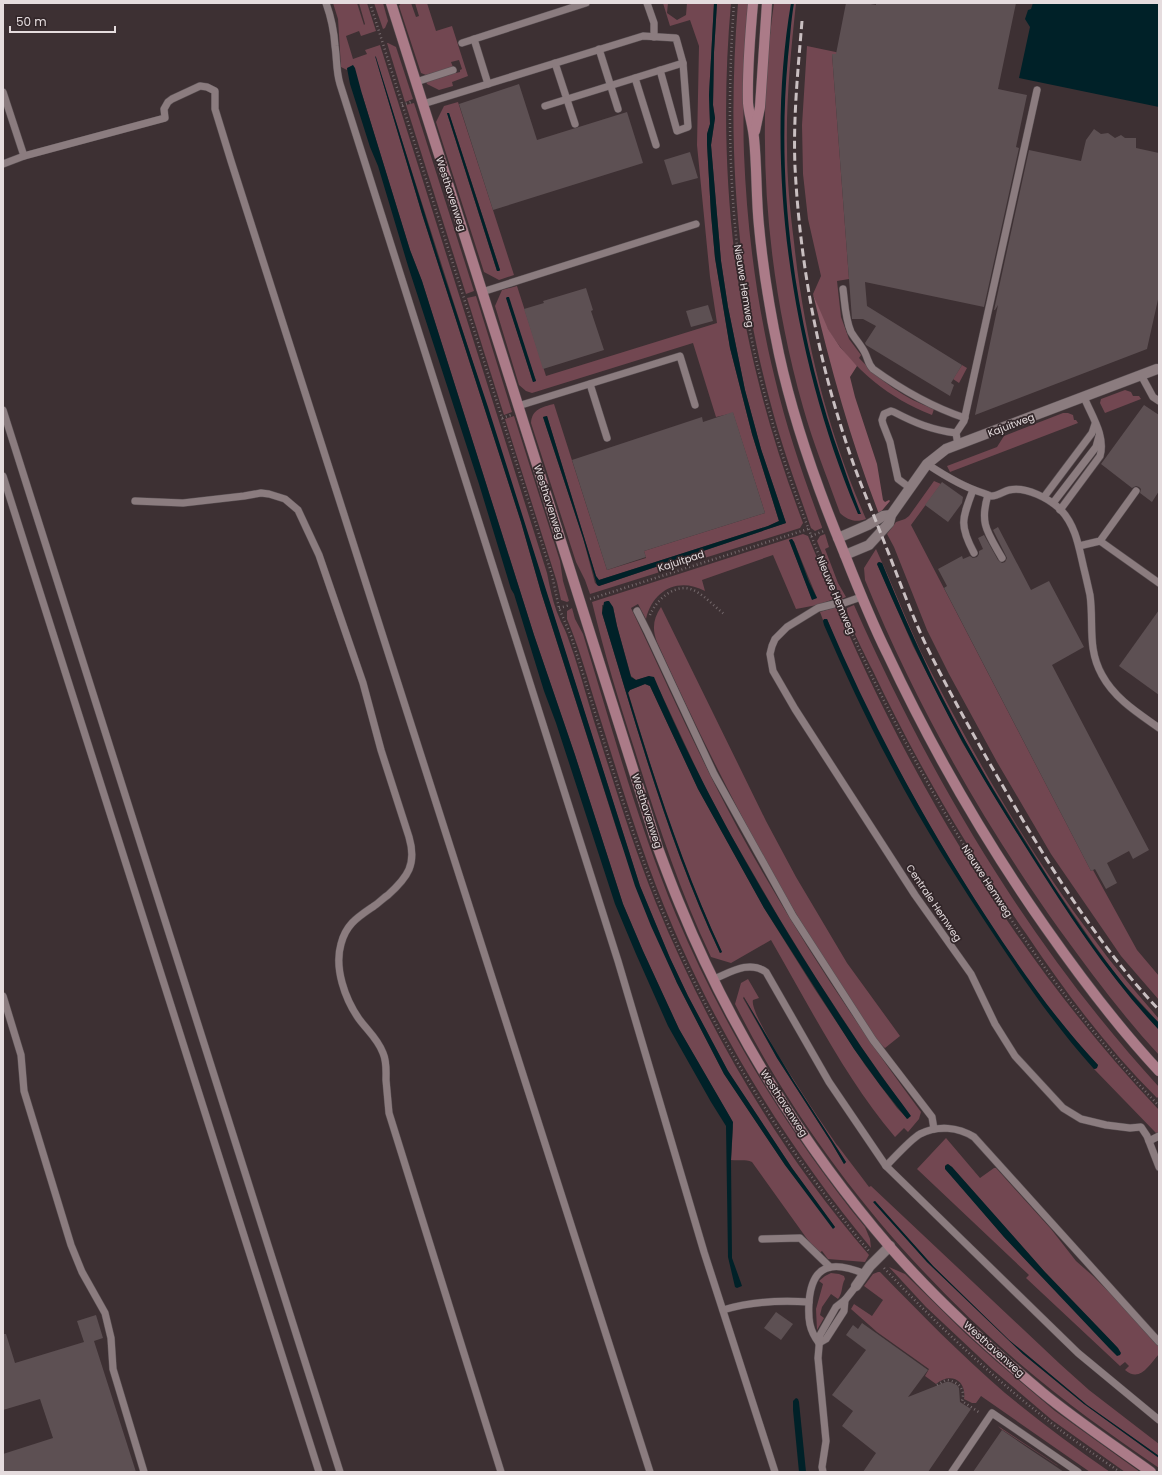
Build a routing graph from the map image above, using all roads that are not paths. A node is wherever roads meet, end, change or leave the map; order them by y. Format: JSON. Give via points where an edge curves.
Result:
{"nodes":[{"id":1,"x":326,"y":3,"type":"edge"},
{"id":2,"x":391,"y":3,"type":"edge"},
{"id":3,"x":586,"y":3,"type":"edge"},
{"id":4,"x":647,"y":3,"type":"edge"},
{"id":5,"x":753,"y":3,"type":"edge"},
{"id":6,"x":767,"y":3,"type":"edge"},
{"id":7,"x":654,"y":36,"type":"junction"},
{"id":8,"x":474,"y":39,"type":"junction"},
{"id":9,"x":462,"y":43,"type":"dead end"},
{"id":10,"x":599,"y":49,"type":"junction"},
{"id":11,"x":555,"y":63,"type":"junction"},
{"id":12,"x":684,"y":63,"type":"junction"},
{"id":13,"x":452,"y":70,"type":"dead end"},
{"id":14,"x":660,"y":70,"type":"junction"},
{"id":15,"x":635,"y":78,"type":"junction"},
{"id":16,"x":416,"y":82,"type":"junction"},
{"id":17,"x":488,"y":84,"type":"junction"},
{"id":18,"x":610,"y":85,"type":"junction"},
{"id":19,"x":1037,"y":90,"type":"dead end"},
{"id":20,"x":3,"y":92,"type":"edge"},
{"id":21,"x":566,"y":99,"type":"junction"},
{"id":22,"x":423,"y":104,"type":"junction"},
{"id":23,"x":545,"y":106,"type":"dead end"},
{"id":24,"x":618,"y":109,"type":"dead end"},
{"id":25,"x":575,"y":124,"type":"dead end"},
{"id":26,"x":754,"y":137,"type":"junction"},
{"id":27,"x":656,"y":145,"type":"dead end"},
{"id":28,"x":24,"y":156,"type":"junction"},
{"id":29,"x":3,"y":164,"type":"edge"},
{"id":30,"x":696,"y":224,"type":"dead end"},
{"id":31,"x":843,"y":289,"type":"dead end"},
{"id":32,"x":482,"y":292,"type":"junction"},
{"id":33,"x":1158,"y":368,"type":"edge"},
{"id":34,"x":1141,"y":375,"type":"junction"},
{"id":35,"x":590,"y":384,"type":"junction"},
{"id":36,"x":1084,"y":397,"type":"junction"},
{"id":37,"x":1159,"y":401,"type":"edge"},
{"id":38,"x":695,"y":405,"type":"dead end"},
{"id":39,"x":518,"y":406,"type":"junction"},
{"id":40,"x":3,"y":410,"type":"edge"},
{"id":41,"x":965,"y":418,"type":"junction"},
{"id":42,"x":1095,"y":424,"type":"junction"},
{"id":43,"x":1099,"y":432,"type":"junction"},
{"id":44,"x":956,"y":433,"type":"junction"},
{"id":45,"x":607,"y":438,"type":"dead end"},
{"id":46,"x":958,"y":445,"type":"junction"},
{"id":47,"x":927,"y":464,"type":"junction"},
{"id":48,"x":3,"y":476,"type":"edge"},
{"id":49,"x":910,"y":488,"type":"junction"},
{"id":50,"x":973,"y":490,"type":"junction"},
{"id":51,"x":1136,"y":491,"type":"dead end"},
{"id":52,"x":988,"y":495,"type":"junction"},
{"id":53,"x":1044,"y":497,"type":"junction"},
{"id":54,"x":135,"y":501,"type":"dead end"},
{"id":55,"x":1053,"y":504,"type":"junction"},
{"id":56,"x":1060,"y":510,"type":"junction"},
{"id":57,"x":890,"y":515,"type":"junction"},
{"id":58,"x":838,"y":538,"type":"junction"},
{"id":59,"x":1100,"y":541,"type":"junction"},
{"id":60,"x":1079,"y":546,"type":"junction"},
{"id":61,"x":974,"y":553,"type":"dead end"},
{"id":62,"x":845,"y":555,"type":"junction"},
{"id":63,"x":1002,"y":558,"type":"dead end"},
{"id":64,"x":1159,"y":583,"type":"edge"},
{"id":65,"x":862,"y":596,"type":"junction"},
{"id":66,"x":637,"y":611,"type":"dead end"},
{"id":67,"x":1159,"y":728,"type":"edge"},
{"id":68,"x":714,"y":979,"type":"junction"},
{"id":69,"x":3,"y":996,"type":"edge"},
{"id":70,"x":1159,"y":1071,"type":"edge"},
{"id":71,"x":934,"y":1129,"type":"junction"},
{"id":72,"x":1159,"y":1136,"type":"edge"},
{"id":73,"x":1149,"y":1141,"type":"junction"},
{"id":74,"x":886,"y":1166,"type":"junction"},
{"id":75,"x":1159,"y":1167,"type":"edge"},
{"id":76,"x":762,"y":1239,"type":"dead end"},
{"id":77,"x":890,"y":1246,"type":"junction"},
{"id":78,"x":830,"y":1267,"type":"junction"},
{"id":79,"x":865,"y":1274,"type":"junction"},
{"id":80,"x":856,"y":1286,"type":"joint"},
{"id":81,"x":809,"y":1302,"type":"junction"},
{"id":82,"x":723,"y":1310,"type":"junction"},
{"id":83,"x":1159,"y":1342,"type":"edge"},
{"id":84,"x":819,"y":1343,"type":"junction"},
{"id":85,"x":1159,"y":1420,"type":"edge"},
{"id":86,"x":144,"y":1472,"type":"edge"},
{"id":87,"x":319,"y":1472,"type":"edge"},
{"id":88,"x":340,"y":1472,"type":"edge"},
{"id":89,"x":501,"y":1472,"type":"edge"},
{"id":90,"x":650,"y":1472,"type":"edge"},
{"id":91,"x":775,"y":1472,"type":"edge"},
{"id":92,"x":823,"y":1472,"type":"edge"},
{"id":93,"x":952,"y":1472,"type":"edge"},
{"id":94,"x":1078,"y":1472,"type":"edge"},
{"id":95,"x":1151,"y":1472,"type":"edge"}],
"edges":[{"from":1,"to":82,"type":"lane","via":[[332,23],[340,84],[618,961]]},
{"from":2,"to":16,"type":"street","name":"Westhavenweg"},
{"from":3,"to":8,"type":"lane"},
{"from":4,"to":7,"type":"lane","via":[[654,23]]},
{"from":5,"to":26,"type":"street","via":[[748,106]]},
{"from":6,"to":26,"type":"street","via":[[760,107]]},
{"from":7,"to":10,"type":"lane","via":[[643,36]]},
{"from":7,"to":12,"type":"lane","via":[[676,38]]},
{"from":8,"to":9,"type":"lane"},
{"from":8,"to":17,"type":"lane"},
{"from":10,"to":11,"type":"lane"},
{"from":10,"to":18,"type":"lane"},
{"from":11,"to":17,"type":"lane"},
{"from":11,"to":21,"type":"lane"},
{"from":12,"to":14,"type":"lane"},
{"from":12,"to":14,"type":"lane","via":[[688,127],[677,131]]},
{"from":13,"to":16,"type":"lane"},
{"from":14,"to":15,"type":"lane"},
{"from":15,"to":18,"type":"lane"},
{"from":15,"to":27,"type":"lane"},
{"from":16,"to":22,"type":"street","name":"Westhavenweg"},
{"from":17,"to":22,"type":"lane"},
{"from":18,"to":21,"type":"lane"},
{"from":18,"to":24,"type":"lane"},
{"from":19,"to":41,"type":"lane"},
{"from":20,"to":28,"type":"lane"},
{"from":21,"to":23,"type":"lane"},
{"from":21,"to":25,"type":"lane"},
{"from":22,"to":32,"type":"street","name":"Westhavenweg"},
{"from":26,"to":58,"type":"street","via":[[759,230],[776,339],[802,440]]},
{"from":28,"to":29,"type":"lane"},
{"from":28,"to":90,"type":"lane","via":[[165,118],[164,109],[168,102],[200,86],[215,91],[216,110],[231,161]]},
{"from":30,"to":32,"type":"lane"},
{"from":31,"to":41,"type":"lane","via":[[848,324],[869,365],[915,396]]},
{"from":32,"to":39,"type":"street","name":"Westhavenweg"},
{"from":33,"to":34,"type":"street","name":"Kajuitweg"},
{"from":34,"to":36,"type":"street","name":"Kajuitweg"},
{"from":34,"to":37,"type":"lane","via":[[1153,397]]},
{"from":35,"to":38,"type":"lane","via":[[680,356]]},
{"from":35,"to":39,"type":"lane"},
{"from":35,"to":45,"type":"lane"},
{"from":36,"to":42,"type":"lane"},
{"from":36,"to":46,"type":"street","name":"Kajuitweg"},
{"from":39,"to":68,"type":"street","name":"Westhavenweg","via":[[658,848],[680,906]]},
{"from":40,"to":88,"type":"lane"},
{"from":41,"to":44,"type":"lane"},
{"from":42,"to":43,"type":"lane"},
{"from":42,"to":53,"type":"lane","via":[[1092,433]]},
{"from":43,"to":55,"type":"lane","via":[[1096,447]]},
{"from":43,"to":56,"type":"lane","via":[[1102,444],[1100,456]]},
{"from":44,"to":46,"type":"lane"},
{"from":44,"to":49,"type":"lane","via":[[938,431],[894,412],[884,414],[883,424],[890,442],[898,479]]},
{"from":46,"to":47,"type":"street","name":"Kajuitweg","via":[[946,449]]},
{"from":47,"to":49,"type":"street","name":"Kajuitweg"},
{"from":47,"to":50,"type":"lane"},
{"from":48,"to":87,"type":"lane"},
{"from":49,"to":57,"type":"street","name":"Kajuitweg"},
{"from":50,"to":52,"type":"lane"},
{"from":50,"to":61,"type":"lane","via":[[963,522]]},
{"from":51,"to":59,"type":"lane"},
{"from":52,"to":53,"type":"lane","via":[[1011,489],[1032,492]]},
{"from":52,"to":63,"type":"lane","via":[[984,520]]},
{"from":53,"to":55,"type":"lane"},
{"from":54,"to":89,"type":"lane","via":[[183,504],[260,493],[277,496],[298,510],[319,555],[363,683],[412,851],[410,867],[401,883],[349,926],[339,954],[340,974],[353,1009],[383,1052],[387,1069],[389,1113]]},
{"from":55,"to":56,"type":"lane"},
{"from":56,"to":60,"type":"lane","via":[[1073,528]]},
{"from":57,"to":58,"type":"street"},
{"from":57,"to":62,"type":"street","name":"Kajuitweg","via":[[889,523],[869,545]]},
{"from":58,"to":62,"type":"street"},
{"from":59,"to":60,"type":"lane"},
{"from":59,"to":64,"type":"lane"},
{"from":60,"to":67,"type":"lane","via":[[1090,596],[1091,644],[1097,665],[1116,694]]},
{"from":62,"to":65,"type":"street"},
{"from":65,"to":70,"type":"street","via":[[886,652],[928,735],[980,827],[1017,886],[1097,998]]},
{"from":65,"to":73,"type":"lane","name":"Centrale Hemweg","via":[[844,603],[818,608],[787,627],[772,646],[773,671],[795,710],[915,895],[971,974],[1015,1056],[1063,1108],[1081,1119],[1094,1123],[1117,1127],[1141,1127]]},
{"from":66,"to":71,"type":"lane","via":[[714,774],[793,916],[873,1040],[932,1117]]},
{"from":68,"to":74,"type":"lane","via":[[745,967],[756,967],[766,972],[829,1082]]},
{"from":68,"to":77,"type":"street","name":"Westhavenweg","via":[[741,1032],[783,1103],[845,1192]]},
{"from":69,"to":86,"type":"lane","via":[[21,1055],[24,1091],[72,1245],[82,1272],[105,1313],[111,1338],[113,1369]]},
{"from":71,"to":74,"type":"lane","via":[[920,1135]]},
{"from":71,"to":83,"type":"lane","via":[[958,1130],[968,1133],[980,1142]]},
{"from":72,"to":73,"type":"lane"},
{"from":73,"to":75,"type":"lane","name":"Centrale Hemweg"},
{"from":74,"to":85,"type":"lane","via":[[1078,1353]]},
{"from":76,"to":78,"type":"lane","via":[[800,1238]]},
{"from":77,"to":79,"type":"street"},
{"from":77,"to":95,"type":"street","name":"Westhavenweg","via":[[944,1304],[1009,1364],[1045,1394]]},
{"from":78,"to":79,"type":"lane","via":[[844,1267]]},
{"from":78,"to":81,"type":"lane","via":[[820,1271],[815,1278]]},
{"from":79,"to":80,"type":"street"},
{"from":80,"to":84,"type":"lane","via":[[846,1300],[836,1307],[820,1335]]},
{"from":81,"to":82,"type":"lane","via":[[765,1301]]},
{"from":81,"to":84,"type":"lane","via":[[809,1324]]},
{"from":82,"to":91,"type":"lane"},
{"from":84,"to":92,"type":"lane","via":[[818,1358],[826,1441]]},
{"from":93,"to":94,"type":"lane","via":[[992,1413]]}]}
